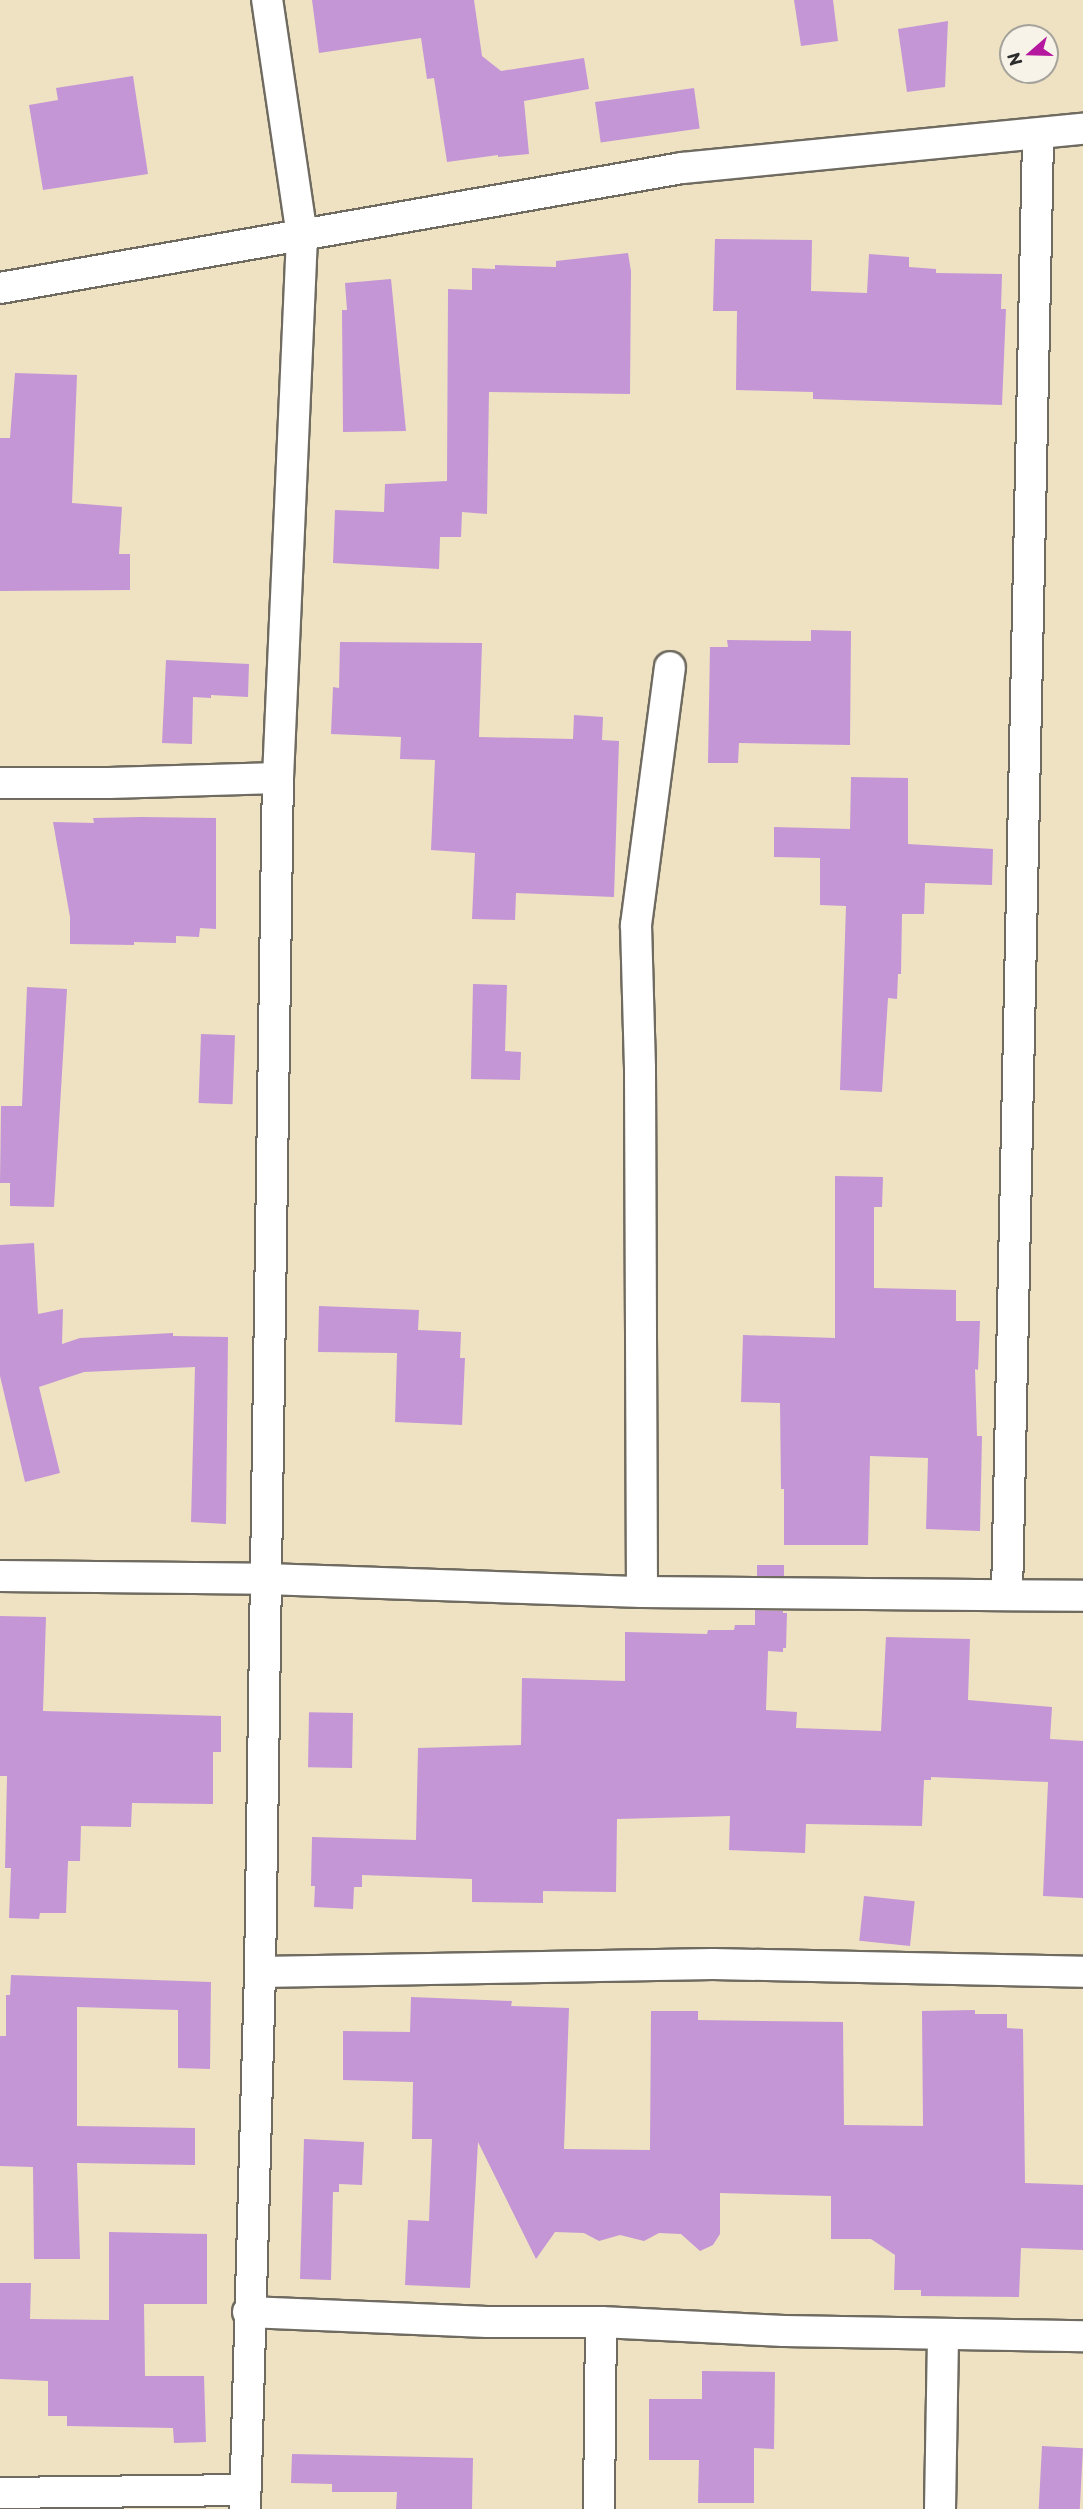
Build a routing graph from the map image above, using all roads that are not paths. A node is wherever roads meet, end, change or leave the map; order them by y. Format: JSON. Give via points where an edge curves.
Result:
{"nodes":[{"id":1,"x":267,"y":0,"type":"edge"},
{"id":2,"x":1083,"y":129,"type":"edge"},
{"id":3,"x":1038,"y":135,"type":"junction"},
{"id":4,"x":303,"y":236,"type":"junction"},
{"id":5,"x":0,"y":288,"type":"edge"},
{"id":6,"x":670,"y":667,"type":"dead end"},
{"id":7,"x":278,"y":778,"type":"junction"},
{"id":8,"x":0,"y":783,"type":"edge"},
{"id":9,"x":0,"y":1576,"type":"edge"},
{"id":10,"x":266,"y":1579,"type":"junction"},
{"id":11,"x":642,"y":1592,"type":"junction"},
{"id":12,"x":1007,"y":1595,"type":"junction"},
{"id":13,"x":1083,"y":1596,"type":"edge"},
{"id":14,"x":260,"y":1972,"type":"junction"},
{"id":15,"x":1083,"y":1972,"type":"edge"},
{"id":16,"x":248,"y":2312,"type":"junction"},
{"id":17,"x":601,"y":2322,"type":"junction"},
{"id":18,"x":943,"y":2335,"type":"junction"},
{"id":19,"x":1083,"y":2336,"type":"edge"},
{"id":20,"x":0,"y":2493,"type":"edge"},
{"id":21,"x":245,"y":2500,"type":"edge"},
{"id":22,"x":599,"y":2509,"type":"edge"},
{"id":23,"x":940,"y":2509,"type":"edge"}],
"edges":[{"from":1,"to":4,"type":"street"},
{"from":2,"to":3,"type":"street"},
{"from":3,"to":4,"type":"street","via":[[682,168]]},
{"from":3,"to":12,"type":"street"},
{"from":4,"to":5,"type":"street"},
{"from":4,"to":7,"type":"street"},
{"from":6,"to":11,"type":"street","via":[[636,925]]},
{"from":7,"to":8,"type":"street"},
{"from":7,"to":10,"type":"street"},
{"from":9,"to":10,"type":"street"},
{"from":10,"to":11,"type":"street"},
{"from":10,"to":14,"type":"street"},
{"from":11,"to":12,"type":"street"},
{"from":12,"to":13,"type":"street"},
{"from":14,"to":15,"type":"street","via":[[713,1964]]},
{"from":14,"to":16,"type":"street"},
{"from":16,"to":17,"type":"street","via":[[487,2322]]},
{"from":16,"to":21,"type":"street"},
{"from":17,"to":18,"type":"street"},
{"from":17,"to":22,"type":"street"},
{"from":18,"to":19,"type":"street"},
{"from":18,"to":23,"type":"street"},
{"from":20,"to":21,"type":"street"}]}
